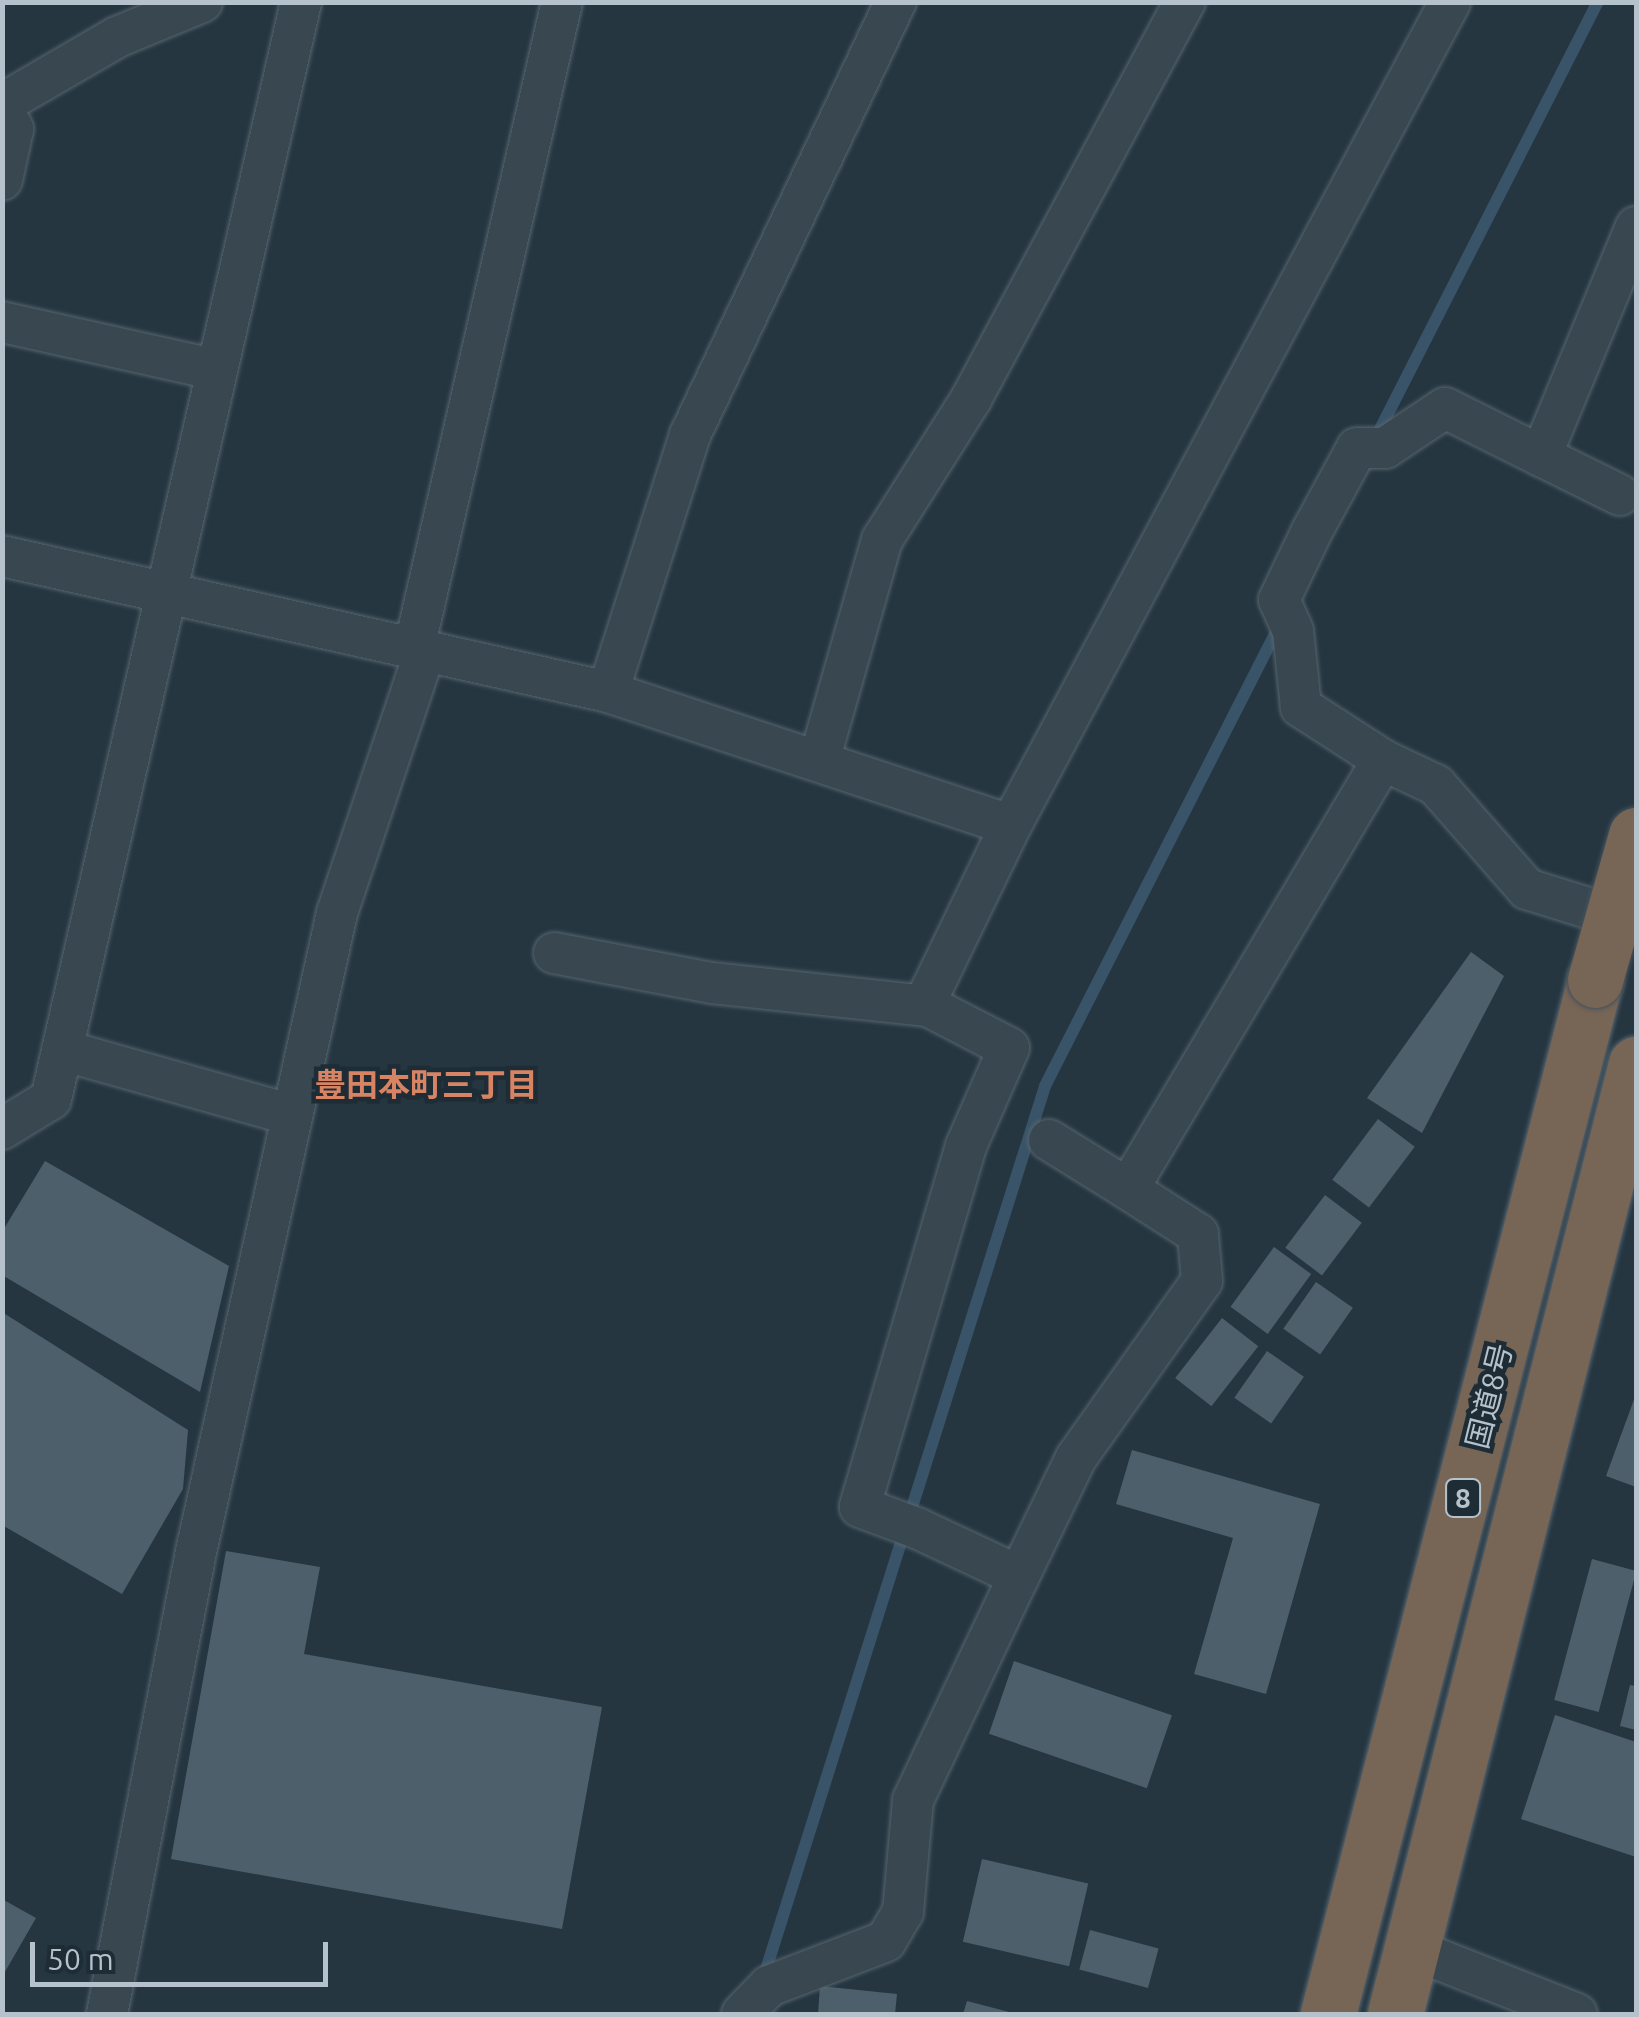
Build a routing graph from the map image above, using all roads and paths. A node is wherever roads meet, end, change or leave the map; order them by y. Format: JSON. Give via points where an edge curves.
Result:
{"nodes":[{"id":1,"x":202,"y":2,"type":"edge"},
{"id":2,"x":300,"y":2,"type":"edge"},
{"id":3,"x":562,"y":2,"type":"edge"},
{"id":4,"x":896,"y":2,"type":"edge"},
{"id":5,"x":1185,"y":2,"type":"edge"},
{"id":6,"x":1450,"y":2,"type":"edge"},
{"id":7,"x":2,"y":106,"type":"edge"},
{"id":8,"x":2,"y":180,"type":"edge"},
{"id":9,"x":1636,"y":227,"type":"edge"},
{"id":10,"x":2,"y":322,"type":"edge"},
{"id":11,"x":217,"y":370,"type":"junction"},
{"id":12,"x":1542,"y":456,"type":"junction"},
{"id":13,"x":1620,"y":495,"type":"dead end"},
{"id":14,"x":2,"y":556,"type":"edge"},
{"id":15,"x":166,"y":593,"type":"junction"},
{"id":16,"x":419,"y":650,"type":"junction"},
{"id":17,"x":608,"y":692,"type":"junction"},
{"id":18,"x":1383,"y":760,"type":"junction"},
{"id":19,"x":819,"y":761,"type":"junction"},
{"id":20,"x":1011,"y":825,"type":"junction"},
{"id":21,"x":1636,"y":835,"type":"edge"},
{"id":22,"x":1636,"y":923,"type":"edge"},
{"id":23,"x":554,"y":953,"type":"dead end"},
{"id":24,"x":928,"y":1006,"type":"junction"},
{"id":25,"x":62,"y":1050,"type":"junction"},
{"id":26,"x":1636,"y":1064,"type":"edge"},
{"id":27,"x":292,"y":1115,"type":"junction"},
{"id":28,"x":2,"y":1129,"type":"edge"},
{"id":29,"x":1048,"y":1140,"type":"dead end"},
{"id":30,"x":1128,"y":1189,"type":"junction"},
{"id":31,"x":1019,"y":1576,"type":"junction"},
{"id":32,"x":1412,"y":1949,"type":"junction"},
{"id":33,"x":107,"y":2014,"type":"edge"},
{"id":34,"x":742,"y":2014,"type":"edge"},
{"id":35,"x":1328,"y":2014,"type":"edge"},
{"id":36,"x":1395,"y":2014,"type":"edge"},
{"id":37,"x":1577,"y":2014,"type":"edge"}],
"edges":[{"from":1,"to":7,"type":"street","via":[[117,37]]},
{"from":2,"to":11,"type":"street"},
{"from":3,"to":16,"type":"street"},
{"from":4,"to":17,"type":"street","via":[[690,435]]},
{"from":5,"to":19,"type":"street","via":[[971,399],[882,540]]},
{"from":6,"to":20,"type":"street"},
{"from":7,"to":8,"type":"street","via":[[13,128]]},
{"from":9,"to":12,"type":"street"},
{"from":10,"to":11,"type":"street"},
{"from":11,"to":15,"type":"street"},
{"from":12,"to":13,"type":"street"},
{"from":12,"to":18,"type":"street","via":[[1445,408],[1386,448],[1358,448],[1312,532],[1279,600],[1293,631],[1301,708]]},
{"from":14,"to":15,"type":"street"},
{"from":15,"to":16,"type":"street"},
{"from":15,"to":25,"type":"street"},
{"from":16,"to":17,"type":"street"},
{"from":16,"to":27,"type":"street","via":[[336,913]]},
{"from":17,"to":19,"type":"street"},
{"from":18,"to":22,"type":"street","via":[[1436,786],[1527,889]]},
{"from":18,"to":30,"type":"street"},
{"from":19,"to":20,"type":"street"},
{"from":20,"to":24,"type":"street"},
{"from":21,"to":35,"type":"highway","name":"国道8号","number":"8","bridge":true},
{"from":23,"to":24,"type":"street","via":[[712,982]]},
{"from":24,"to":31,"type":"street","via":[[1009,1048],[966,1146],[860,1507]]},
{"from":25,"to":27,"type":"street"},
{"from":25,"to":28,"type":"street","via":[[51,1099]]},
{"from":26,"to":32,"type":"highway","name":"国道8号","number":"8"},
{"from":27,"to":33,"type":"street","via":[[198,1543]]},
{"from":29,"to":30,"type":"street"},
{"from":30,"to":31,"type":"street","via":[[1198,1234],[1202,1281],[1076,1458]]},
{"from":31,"to":34,"type":"street","via":[[913,1800],[903,1912],[886,1941],[769,1986]]},
{"from":32,"to":36,"type":"highway","name":"国道8号","number":"8"},
{"from":32,"to":37,"type":"street"}]}
